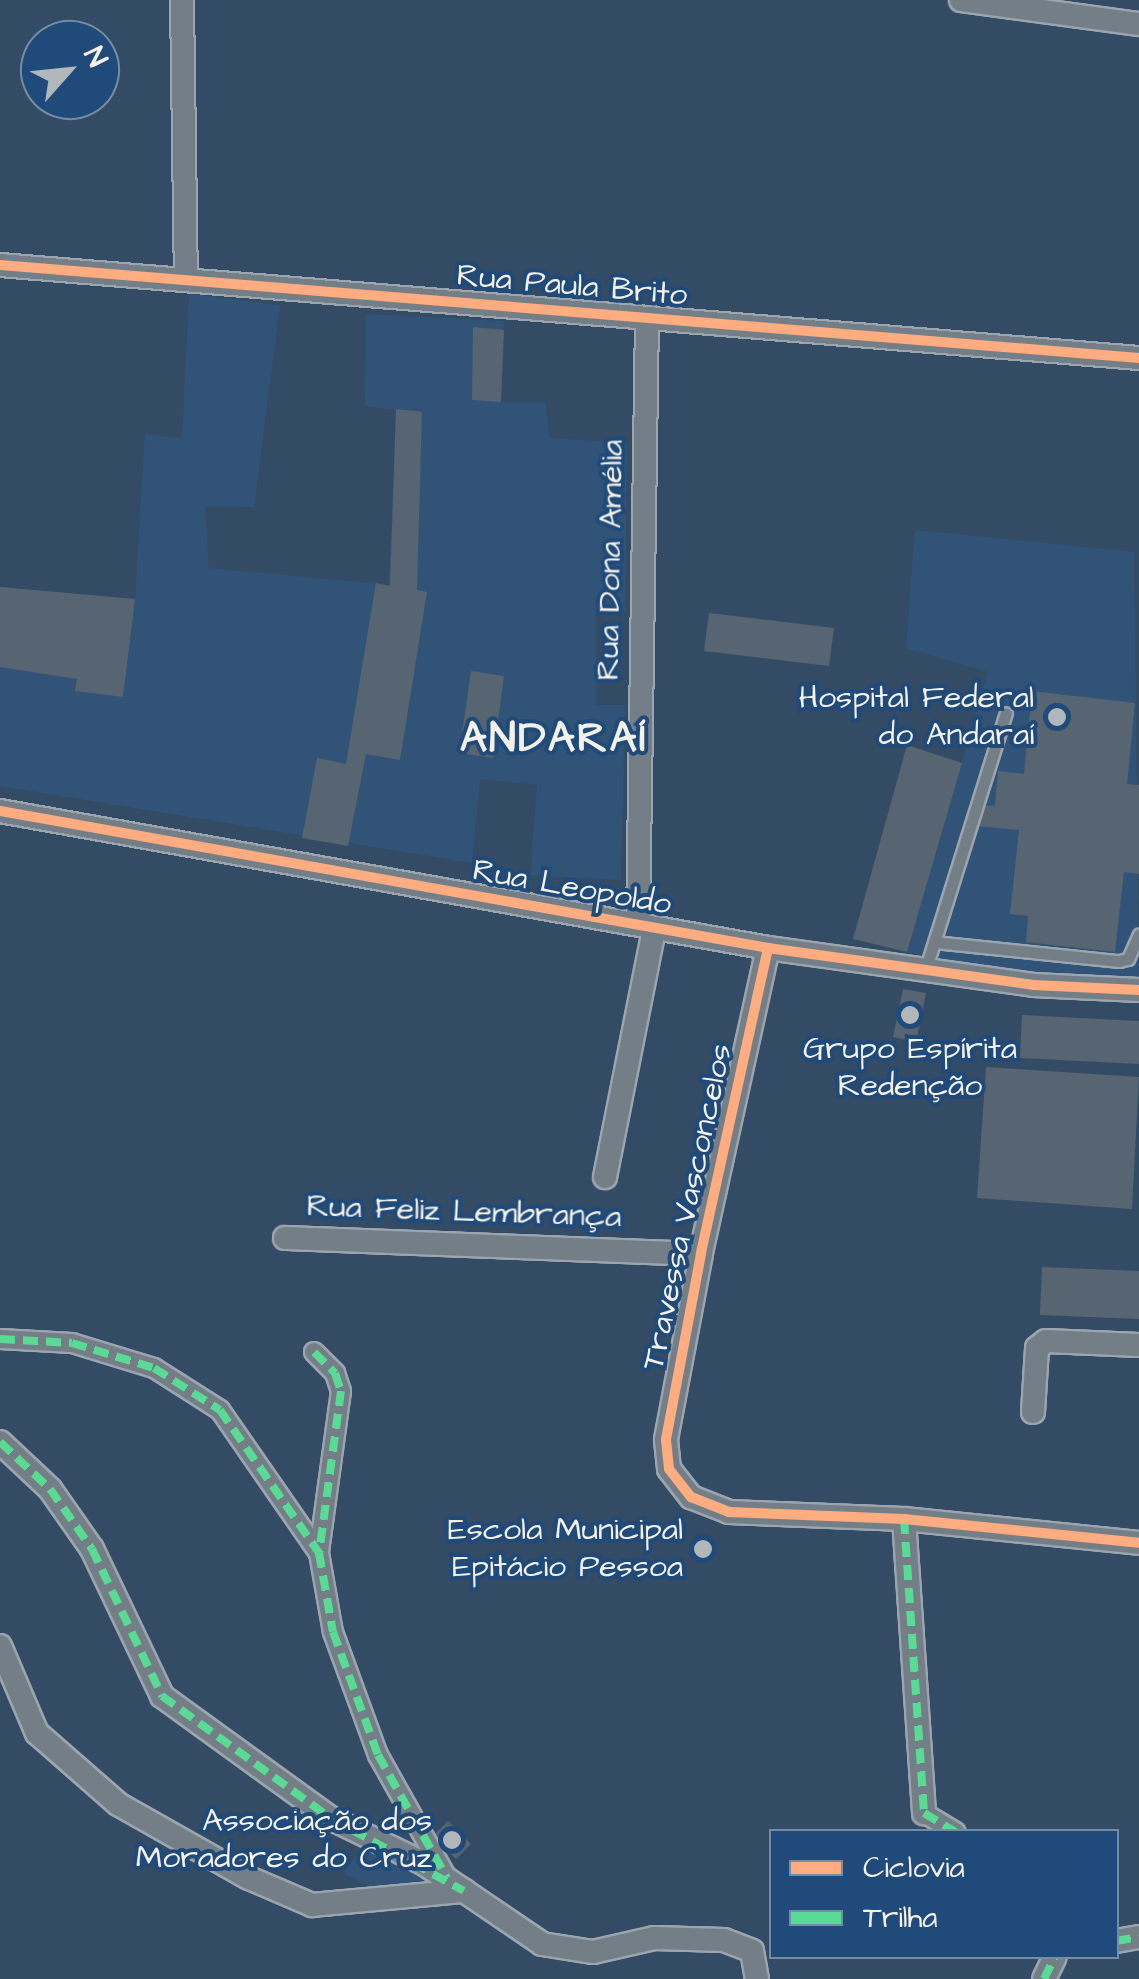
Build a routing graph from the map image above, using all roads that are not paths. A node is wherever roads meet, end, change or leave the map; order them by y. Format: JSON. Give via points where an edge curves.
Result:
{"nodes":[{"id":1,"x":182,"y":0,"type":"edge"},
{"id":2,"x":960,"y":0,"type":"edge"},
{"id":3,"x":996,"y":3,"type":"edge"},
{"id":4,"x":1083,"y":8,"type":"edge"},
{"id":5,"x":1139,"y":24,"type":"edge"},
{"id":6,"x":0,"y":265,"type":"edge"},
{"id":7,"x":186,"y":280,"type":"junction"},
{"id":8,"x":647,"y":318,"type":"junction"},
{"id":9,"x":1139,"y":358,"type":"edge"},
{"id":10,"x":1006,"y":712,"type":"dead end"},
{"id":11,"x":0,"y":811,"type":"edge"},
{"id":12,"x":646,"y":927,"type":"junction"},
{"id":13,"x":1139,"y":934,"type":"edge"},
{"id":14,"x":934,"y":942,"type":"junction"},
{"id":15,"x":768,"y":948,"type":"junction"},
{"id":16,"x":925,"y":971,"type":"junction"},
{"id":17,"x":1139,"y":990,"type":"edge"},
{"id":18,"x":605,"y":1177,"type":"dead end"},
{"id":19,"x":285,"y":1238,"type":"dead end"},
{"id":20,"x":701,"y":1254,"type":"junction"},
{"id":21,"x":0,"y":1340,"type":"edge"},
{"id":22,"x":1139,"y":1345,"type":"edge"},
{"id":23,"x":314,"y":1352,"type":"dead end"},
{"id":24,"x":1033,"y":1412,"type":"dead end"},
{"id":25,"x":0,"y":1442,"type":"edge"},
{"id":26,"x":904,"y":1519,"type":"junction"},
{"id":27,"x":1139,"y":1543,"type":"edge"},
{"id":28,"x":319,"y":1552,"type":"junction"},
{"id":29,"x":0,"y":1646,"type":"edge"},
{"id":30,"x":924,"y":1813,"type":"joint"},
{"id":31,"x":951,"y":1829,"type":"edge"},
{"id":32,"x":456,"y":1885,"type":"junction"},
{"id":33,"x":758,"y":1978,"type":"edge"}],
"edges":[{"from":1,"to":7,"type":"street"},
{"from":2,"to":3,"type":"street"},
{"from":3,"to":4,"type":"street"},
{"from":4,"to":5,"type":"street"},
{"from":6,"to":7,"type":"street","name":"Rua Paula Brito"},
{"from":7,"to":8,"type":"street","name":"Rua Paula Brito"},
{"from":8,"to":9,"type":"street","name":"Rua Paula Brito"},
{"from":8,"to":12,"type":"street","name":"Rua Dona Amélia"},
{"from":10,"to":14,"type":"lane"},
{"from":11,"to":12,"type":"street","name":"Rua Leopoldo"},
{"from":12,"to":15,"type":"street","name":"Rua Leopoldo"},
{"from":12,"to":18,"type":"street","name":"Rua Dona Amélia"},
{"from":13,"to":14,"type":"lane","via":[[1128,959],[1118,960]]},
{"from":14,"to":16,"type":"lane"},
{"from":15,"to":16,"type":"street","name":"Rua Leopoldo"},
{"from":15,"to":20,"type":"street","name":"Travessa Vasconcelos"},
{"from":16,"to":17,"type":"street","name":"Rua Leopoldo"},
{"from":19,"to":20,"type":"street","name":"Rua Feliz Lembrança"},
{"from":20,"to":26,"type":"street","name":"Travessa Vasconcelos","via":[[666,1440],[669,1469],[691,1497],[729,1512]]},
{"from":21,"to":28,"type":"street","via":[[72,1343],[154,1368],[220,1410]]},
{"from":22,"to":24,"type":"street","via":[[1046,1340],[1037,1348]]},
{"from":23,"to":28,"type":"street","via":[[335,1373],[341,1392]]},
{"from":25,"to":32,"type":"street","via":[[50,1489],[92,1549],[162,1696],[332,1819]]},
{"from":26,"to":27,"type":"street","name":"Travessa Vasconcelos"},
{"from":26,"to":30,"type":"street"},
{"from":28,"to":32,"type":"street","via":[[334,1632],[378,1755]]},
{"from":29,"to":32,"type":"street","via":[[37,1732],[118,1804],[249,1878],[312,1905]]},
{"from":30,"to":31,"type":"street"},
{"from":32,"to":33,"type":"street","via":[[542,1944],[592,1952],[654,1938],[724,1940],[752,1951]]}]}
